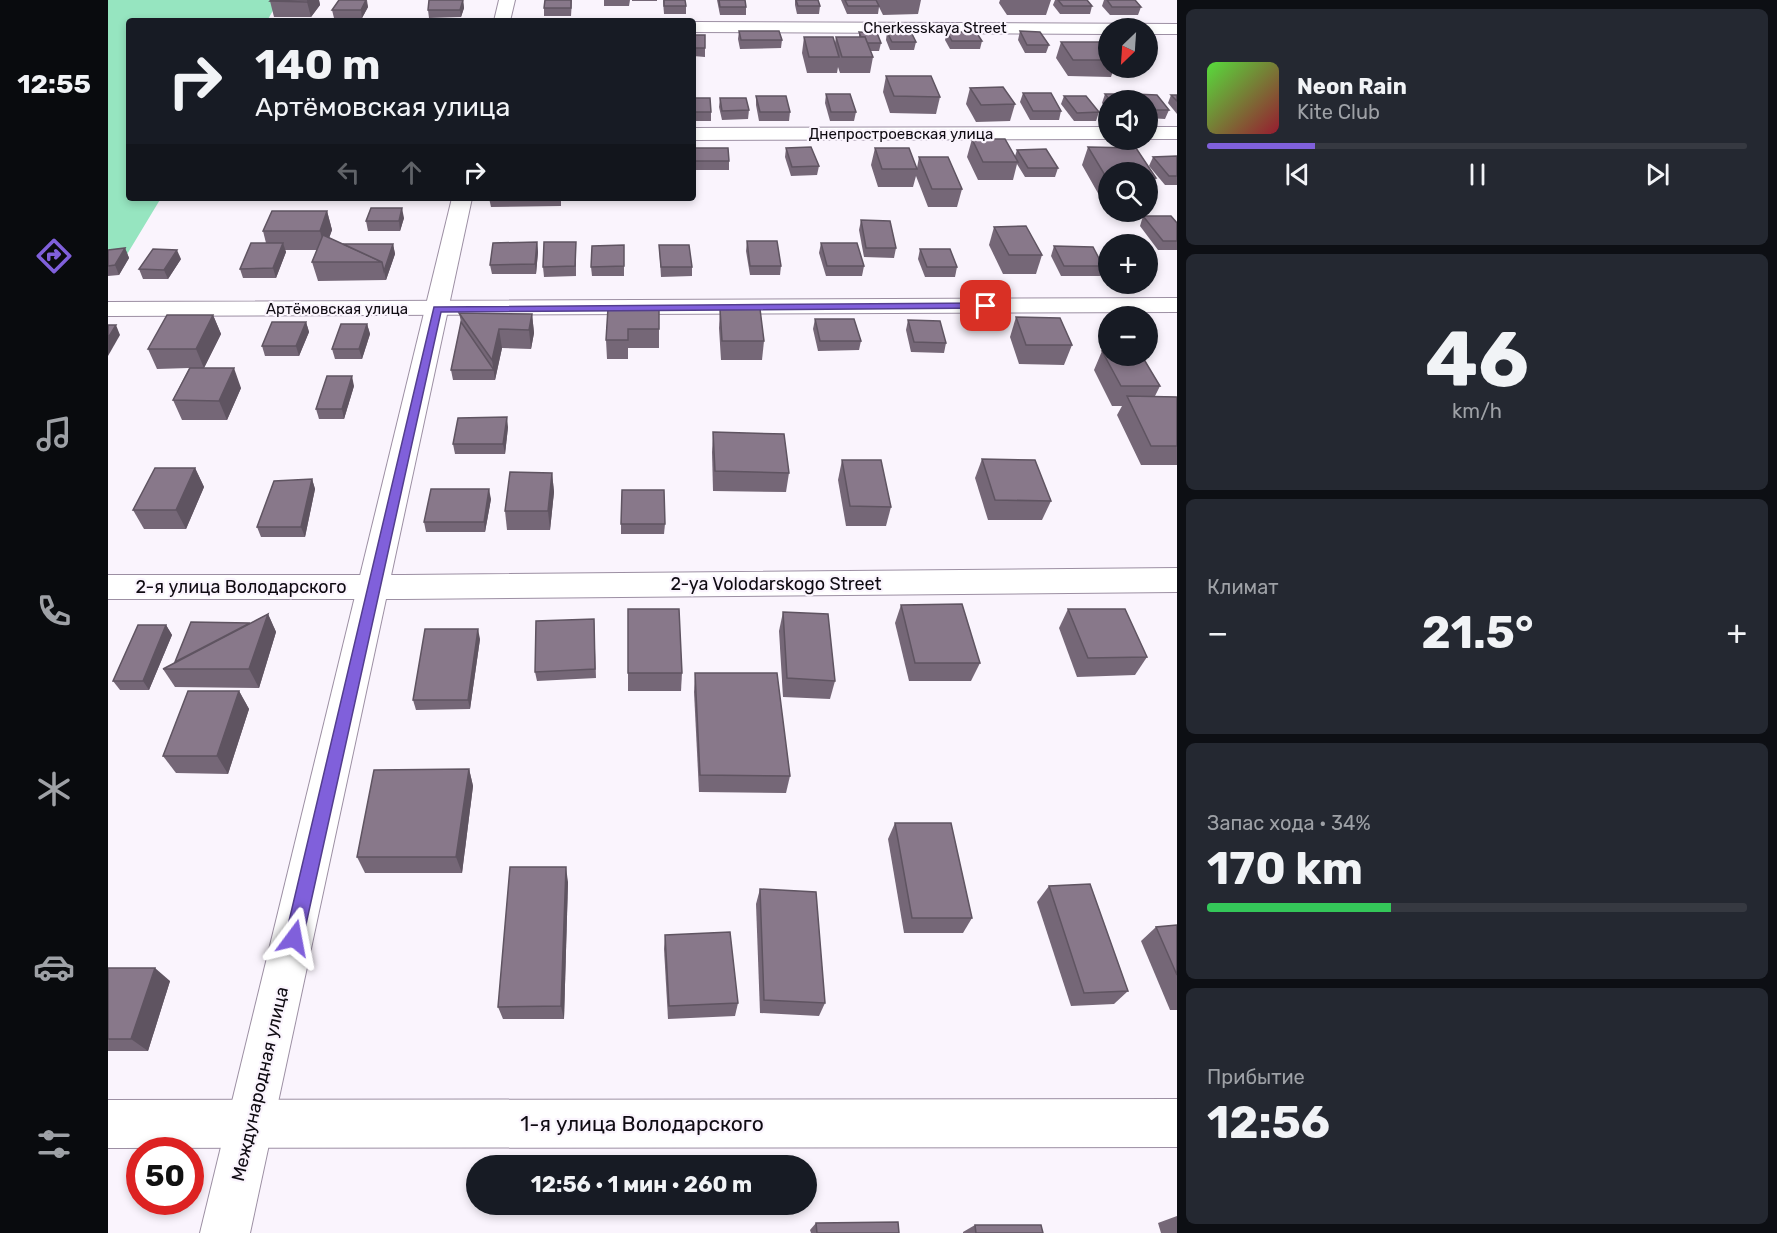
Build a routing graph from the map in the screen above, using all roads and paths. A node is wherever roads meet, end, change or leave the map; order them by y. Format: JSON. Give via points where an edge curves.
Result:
{"nodes":[{"id":1,"x":507,"y":0,"type":"edge"},
{"id":2,"x":503,"y":18,"type":"edge"},
{"id":3,"x":696,"y":27,"type":"edge"},
{"id":4,"x":1177,"y":28,"type":"edge"},
{"id":5,"x":1098,"y":133,"type":"edge"},
{"id":6,"x":1158,"y":133,"type":"edge"},
{"id":7,"x":1177,"y":133,"type":"edge"},
{"id":8,"x":696,"y":134,"type":"edge"},
{"id":9,"x":461,"y":201,"type":"edge"},
{"id":10,"x":1177,"y":304,"type":"edge"},
{"id":11,"x":108,"y":309,"type":"edge"},
{"id":12,"x":437,"y":309,"type":"junction"},
{"id":13,"x":1177,"y":580,"type":"edge"},
{"id":14,"x":108,"y":587,"type":"edge"},
{"id":15,"x":375,"y":587,"type":"junction"},
{"id":16,"x":1177,"y":1123,"type":"edge"},
{"id":17,"x":108,"y":1124,"type":"edge"},
{"id":18,"x":251,"y":1125,"type":"junction"},
{"id":19,"x":225,"y":1233,"type":"edge"}],
"edges":[{"from":1,"to":2,"type":"street"},
{"from":3,"to":4,"type":"street","name":"Cherkesskaya Street"},
{"from":5,"to":8,"type":"street","name":"Днепростроевская улица"},
{"from":6,"to":7,"type":"street"},
{"from":9,"to":12,"type":"street","name":"Международная улица"},
{"from":10,"to":12,"type":"street","name":"Артёмовская улица"},
{"from":11,"to":12,"type":"street","name":"Артёмовская улица"},
{"from":12,"to":15,"type":"street","name":"Международная улица"},
{"from":13,"to":15,"type":"street","name":"2-ya Volodarskogo Street"},
{"from":14,"to":15,"type":"street","name":"2-я улица Володарского"},
{"from":15,"to":18,"type":"street","name":"Международная улица"},
{"from":16,"to":18,"type":"street","name":"1-я улица Володарского"},
{"from":17,"to":18,"type":"street","name":"1-я улица Володарского"},
{"from":18,"to":19,"type":"street","name":"Международная улица"}]}
